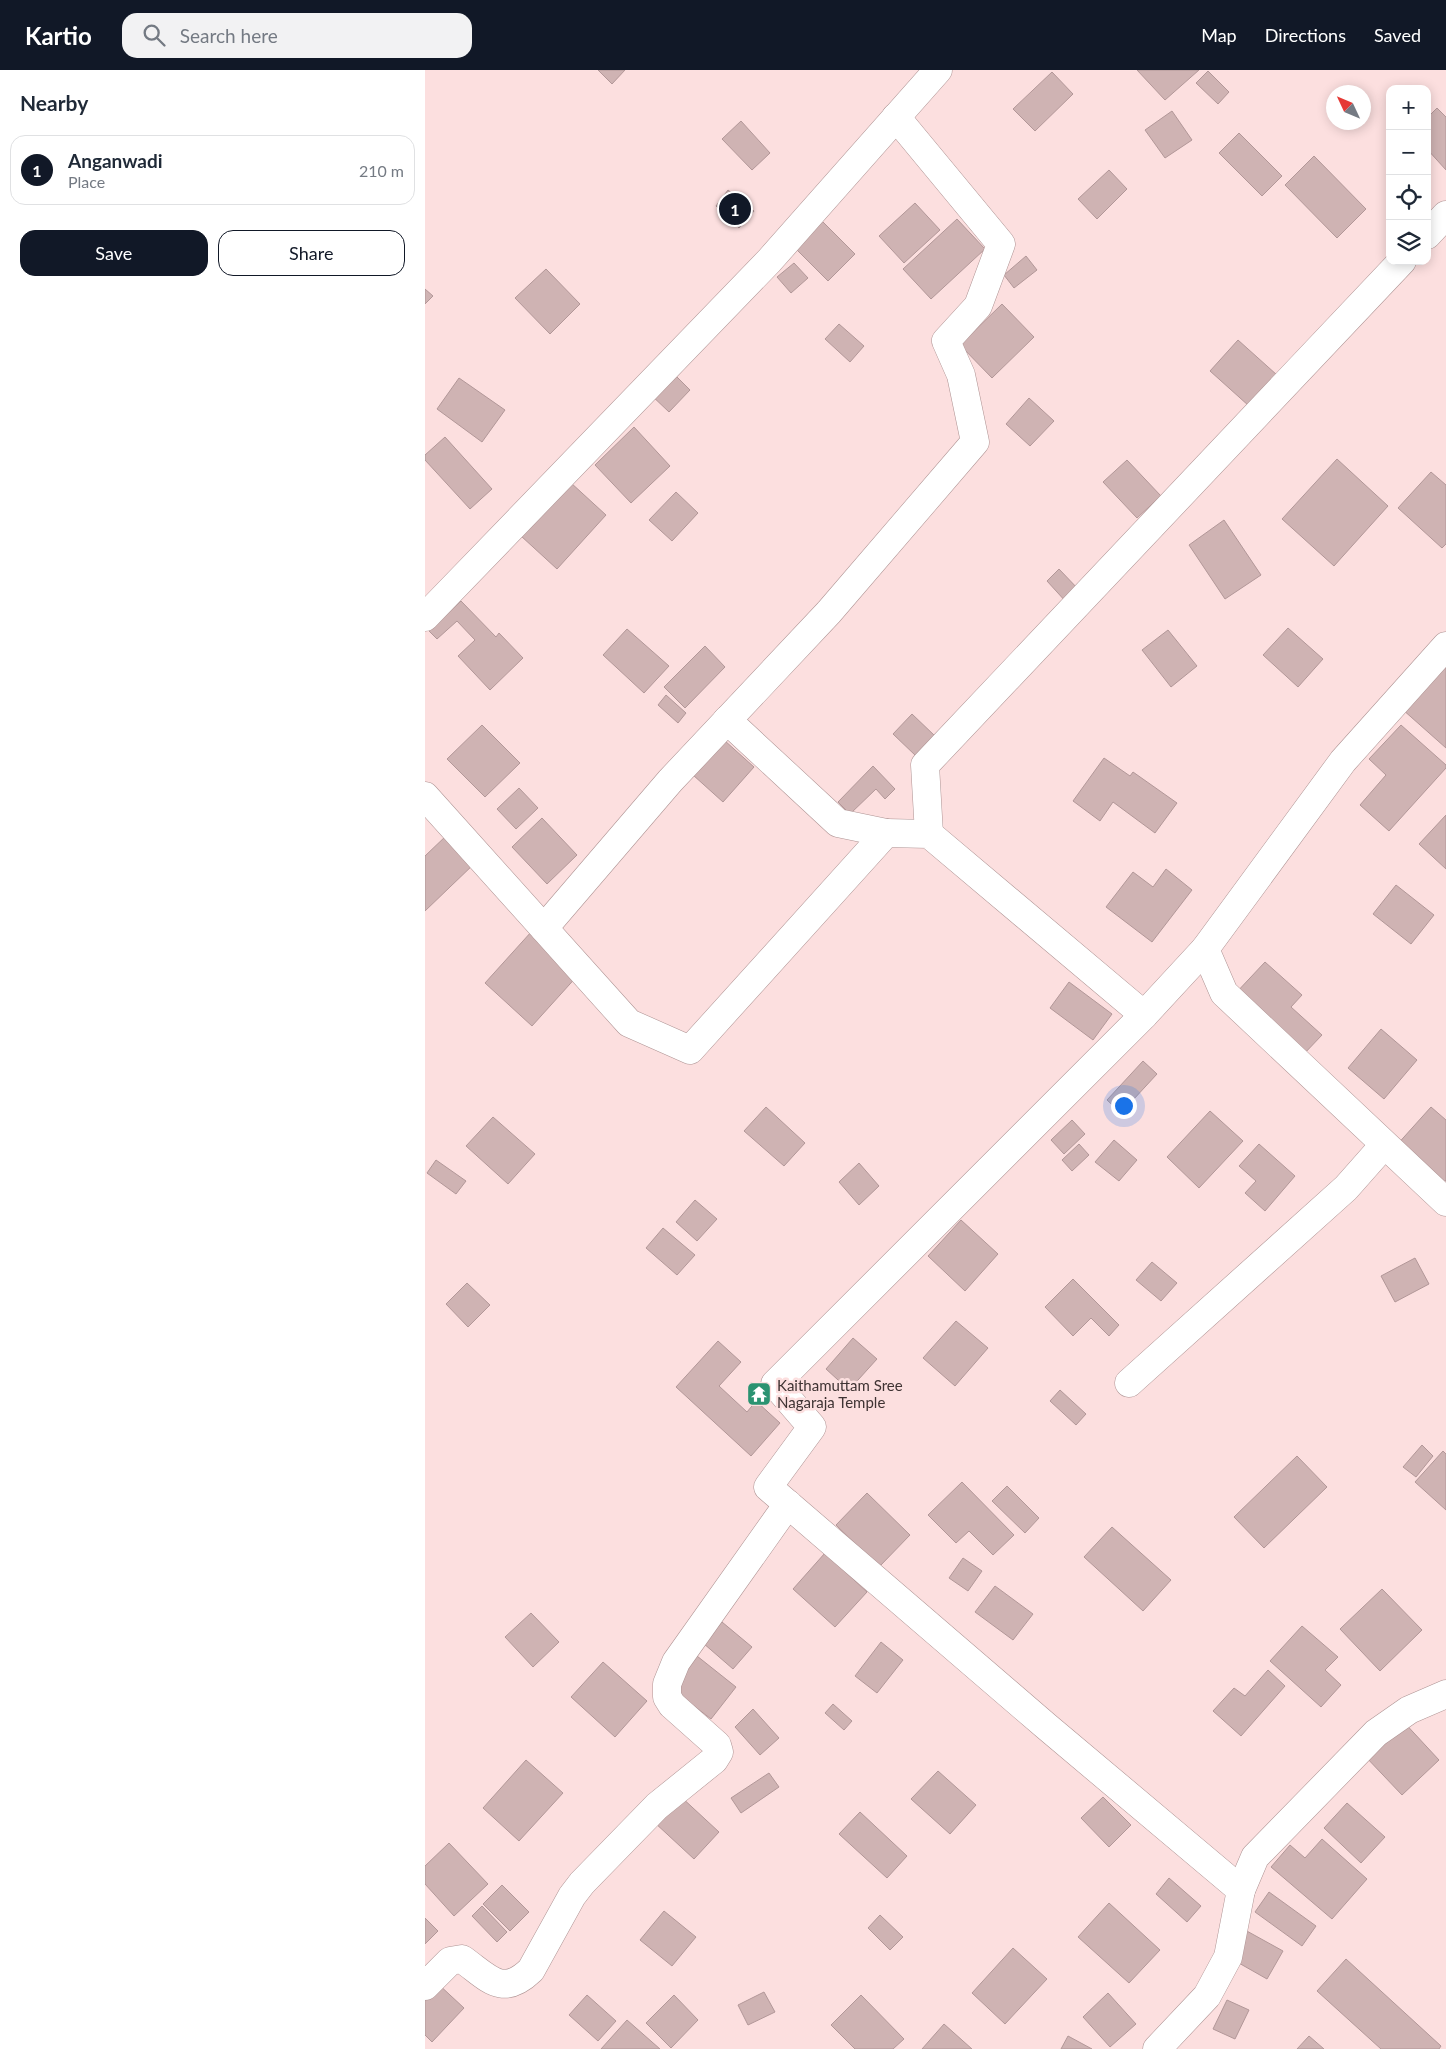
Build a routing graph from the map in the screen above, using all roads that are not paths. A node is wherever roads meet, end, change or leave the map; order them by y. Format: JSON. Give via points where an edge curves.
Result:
{"nodes":[{"id":1,"x":938,"y":70,"type":"edge"},
{"id":2,"x":896,"y":117,"type":"junction"},
{"id":3,"x":1446,"y":215,"type":"edge"},
{"id":4,"x":1431,"y":231,"type":"edge"},
{"id":5,"x":1398,"y":265,"type":"edge"},
{"id":6,"x":425,"y":617,"type":"edge"},
{"id":7,"x":1446,"y":646,"type":"edge"},
{"id":8,"x":727,"y":720,"type":"junction"},
{"id":9,"x":425,"y":796,"type":"edge"},
{"id":10,"x":886,"y":833,"type":"junction"},
{"id":11,"x":929,"y":834,"type":"junction"},
{"id":12,"x":544,"y":928,"type":"junction"},
{"id":13,"x":1205,"y":948,"type":"junction"},
{"id":14,"x":1144,"y":1015,"type":"junction"},
{"id":15,"x":1384,"y":1145,"type":"junction"},
{"id":16,"x":1446,"y":1202,"type":"edge"},
{"id":17,"x":1129,"y":1383,"type":"dead end"},
{"id":18,"x":788,"y":1504,"type":"junction"},
{"id":19,"x":1446,"y":1694,"type":"edge"},
{"id":20,"x":1241,"y":1890,"type":"junction"},
{"id":21,"x":425,"y":1986,"type":"edge"},
{"id":22,"x":1157,"y":2049,"type":"edge"}],
"edges":[{"from":1,"to":2,"type":"street"},
{"from":2,"to":6,"type":"street","via":[[769,261]]},
{"from":2,"to":8,"type":"street","via":[[1001,244],[977,306],[946,341],[961,375],[975,442],[829,612]]},
{"from":3,"to":4,"type":"street"},
{"from":5,"to":11,"type":"street","via":[[925,765]]},
{"from":7,"to":13,"type":"street","via":[[1343,761]]},
{"from":8,"to":10,"type":"street","via":[[838,823]]},
{"from":8,"to":12,"type":"street","via":[[670,781]]},
{"from":9,"to":12,"type":"street"},
{"from":10,"to":11,"type":"street"},
{"from":10,"to":12,"type":"street","via":[[690,1050],[629,1023]]},
{"from":11,"to":14,"type":"street"},
{"from":13,"to":14,"type":"street"},
{"from":13,"to":15,"type":"street","via":[[1224,993]]},
{"from":14,"to":18,"type":"street","via":[[775,1384],[812,1427],[768,1487]]},
{"from":15,"to":16,"type":"street"},
{"from":15,"to":17,"type":"street","via":[[1346,1188]]},
{"from":18,"to":20,"type":"street"},
{"from":18,"to":21,"type":"street","via":[[695,1634],[667,1684],[667,1697],[672,1705],[717,1745],[719,1752],[715,1760],[657,1806],[583,1883],[572,1896],[531,1970],[521,1980],[509,1985],[496,1982],[462,1959],[450,1961]]},
{"from":19,"to":20,"type":"street","via":[[1409,1710],[1375,1734],[1255,1857]]},
{"from":20,"to":22,"type":"street","via":[[1228,1957],[1207,1996]]}]}
